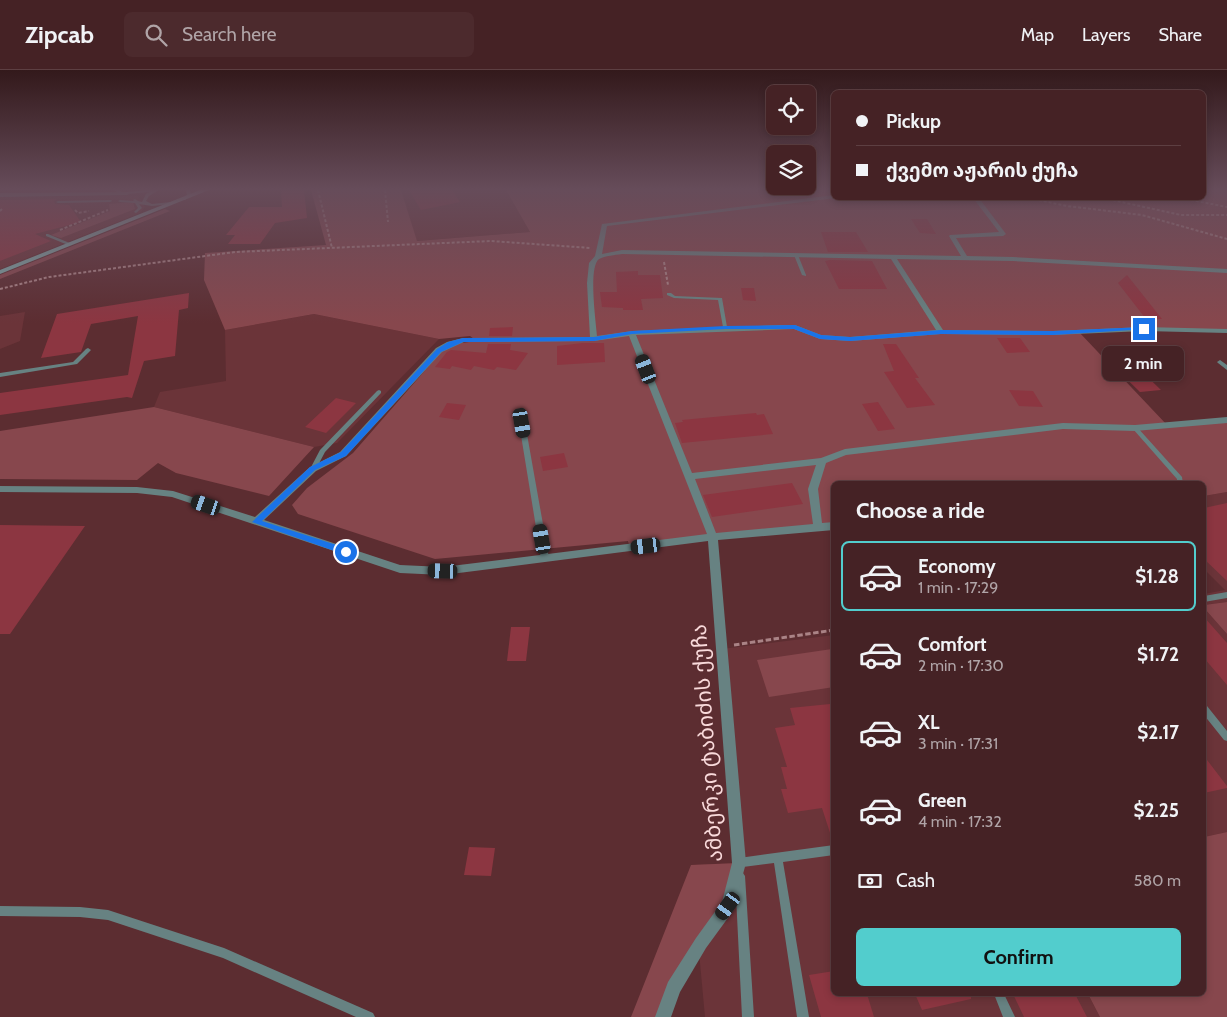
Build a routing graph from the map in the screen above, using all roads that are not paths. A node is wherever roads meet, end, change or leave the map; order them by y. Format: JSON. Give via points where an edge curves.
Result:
{"nodes":[{"id":1,"x":47,"y":234,"type":"dead end"},
{"id":2,"x":95,"y":234,"type":"edge"},
{"id":3,"x":602,"y":234,"type":"edge"},
{"id":4,"x":998,"y":234,"type":"edge"},
{"id":5,"x":70,"y":244,"type":"junction"},
{"id":6,"x":796,"y":255,"type":"junction"},
{"id":7,"x":598,"y":257,"type":"junction"},
{"id":8,"x":893,"y":257,"type":"junction"},
{"id":9,"x":965,"y":258,"type":"junction"},
{"id":10,"x":1227,"y":271,"type":"edge"},
{"id":11,"x":0,"y":272,"type":"edge"},
{"id":12,"x":804,"y":275,"type":"dead end"},
{"id":13,"x":669,"y":294,"type":"road end"},
{"id":14,"x":725,"y":328,"type":"junction"},
{"id":15,"x":1227,"y":331,"type":"edge"},
{"id":16,"x":941,"y":332,"type":"junction"},
{"id":17,"x":632,"y":333,"type":"junction"},
{"id":18,"x":594,"y":339,"type":"junction"},
{"id":19,"x":88,"y":350,"type":"dead end"},
{"id":20,"x":1220,"y":362,"type":"dead end"},
{"id":21,"x":1227,"y":368,"type":"edge"},
{"id":22,"x":0,"y":375,"type":"edge"},
{"id":23,"x":379,"y":392,"type":"dead end"},
{"id":24,"x":1227,"y":420,"type":"edge"},
{"id":25,"x":522,"y":423,"type":"dead end"},
{"id":26,"x":1135,"y":428,"type":"junction"},
{"id":27,"x":822,"y":461,"type":"junction"},
{"id":28,"x":313,"y":469,"type":"junction"},
{"id":29,"x":688,"y":477,"type":"junction"},
{"id":30,"x":1180,"y":481,"type":"edge"},
{"id":31,"x":0,"y":489,"type":"edge"},
{"id":32,"x":256,"y":522,"type":"junction"},
{"id":33,"x":831,"y":526,"type":"edge"},
{"id":34,"x":818,"y":527,"type":"junction"},
{"id":35,"x":712,"y":537,"type":"junction"},
{"id":36,"x":545,"y":558,"type":"junction"},
{"id":37,"x":1227,"y":595,"type":"edge"},
{"id":38,"x":1206,"y":599,"type":"edge"},
{"id":39,"x":1206,"y":711,"type":"edge"},
{"id":40,"x":1227,"y":737,"type":"edge"},
{"id":41,"x":831,"y":850,"type":"edge"},
{"id":42,"x":778,"y":858,"type":"junction"},
{"id":43,"x":739,"y":863,"type":"junction"},
{"id":44,"x":0,"y":911,"type":"edge"},
{"id":45,"x":1000,"y":996,"type":"edge"},
{"id":46,"x":369,"y":1017,"type":"edge"},
{"id":47,"x":663,"y":1017,"type":"edge"},
{"id":48,"x":748,"y":1017,"type":"edge"},
{"id":49,"x":803,"y":1017,"type":"edge"},
{"id":50,"x":1009,"y":1017,"type":"edge"}],
"edges":[{"from":1,"to":5,"type":"lane"},
{"from":2,"to":5,"type":"main road"},
{"from":3,"to":7,"type":"street"},
{"from":4,"to":9,"type":"street","via":[[952,236]]},
{"from":5,"to":11,"type":"main road"},
{"from":6,"to":7,"type":"street","via":[[622,252]]},
{"from":6,"to":8,"type":"street"},
{"from":6,"to":12,"type":"lane"},
{"from":7,"to":18,"type":"street","via":[[592,263],[590,283]]},
{"from":8,"to":9,"type":"street"},
{"from":8,"to":16,"type":"street"},
{"from":9,"to":10,"type":"street","via":[[1076,261]]},
{"from":13,"to":14,"type":"lane","via":[[720,299]]},
{"from":14,"to":16,"type":"street","via":[[795,327],[820,337],[850,339]]},
{"from":14,"to":17,"type":"street"},
{"from":15,"to":16,"type":"street"},
{"from":17,"to":18,"type":"street"},
{"from":17,"to":29,"type":"street","name":"ამბერკი ტაბიძის ქუჩა"},
{"from":18,"to":28,"type":"street","via":[[463,340],[450,344],[439,350],[343,454]]},
{"from":19,"to":22,"type":"lane","via":[[75,363]]},
{"from":20,"to":21,"type":"lane"},
{"from":23,"to":28,"type":"lane","via":[[322,451]]},
{"from":24,"to":26,"type":"street"},
{"from":25,"to":36,"type":"lane"},
{"from":26,"to":27,"type":"street","via":[[1063,426],[845,452]]},
{"from":26,"to":30,"type":"lane"},
{"from":27,"to":29,"type":"street"},
{"from":27,"to":34,"type":"street","via":[[813,489]]},
{"from":28,"to":32,"type":"street"},
{"from":29,"to":35,"type":"street","name":"ამბერკი ტაბიძის ქუჩა"},
{"from":31,"to":32,"type":"street","via":[[137,490],[173,494]]},
{"from":32,"to":36,"type":"street","via":[[400,569],[443,571]]},
{"from":33,"to":34,"type":"street"},
{"from":34,"to":35,"type":"street"},
{"from":35,"to":36,"type":"street"},
{"from":35,"to":43,"type":"street","name":"ამბერკი ტაბიძის ქუჩა"},
{"from":37,"to":38,"type":"lane"},
{"from":39,"to":40,"type":"lane"},
{"from":41,"to":42,"type":"lane"},
{"from":42,"to":43,"type":"lane"},
{"from":42,"to":49,"type":"lane"},
{"from":43,"to":47,"type":"street","name":"ამბერკი ტაბიძის ქუჩა","via":[[728,906],[701,942],[674,988]]},
{"from":43,"to":48,"type":"lane"},
{"from":44,"to":46,"type":"lane","via":[[108,915],[224,953]]},
{"from":45,"to":50,"type":"lane"}]}
